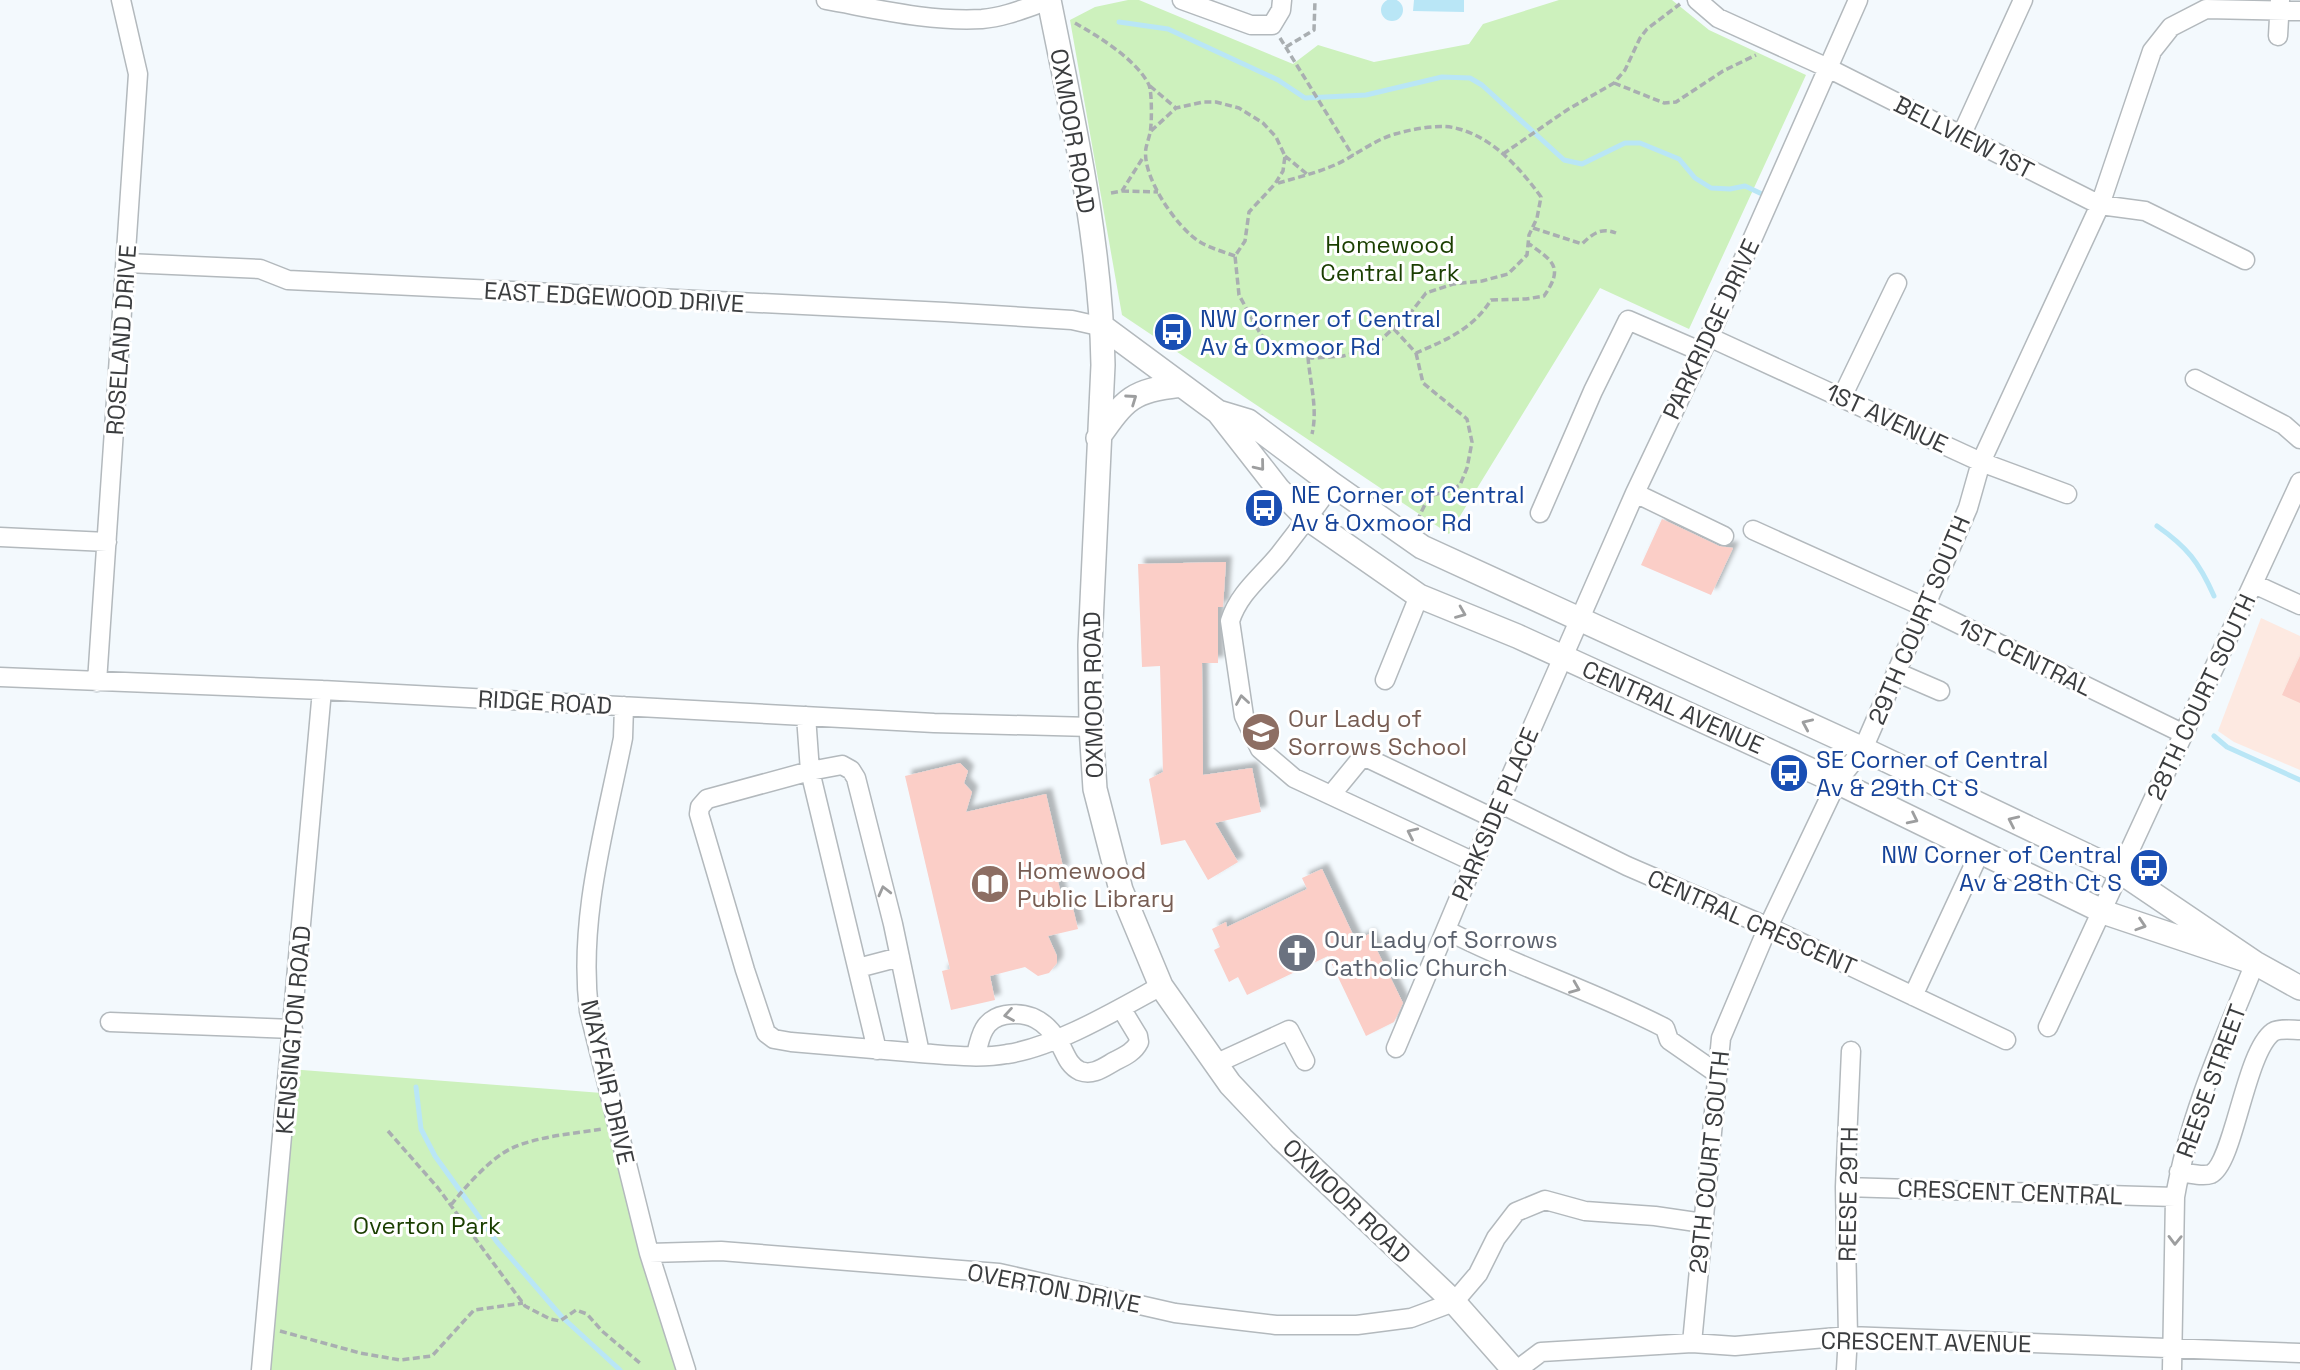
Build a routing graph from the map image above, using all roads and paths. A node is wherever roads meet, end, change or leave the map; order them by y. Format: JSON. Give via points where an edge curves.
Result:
{"nodes":[{"id":1,"x":121,"y":0,"type":"edge"},
{"id":2,"x":826,"y":0,"type":"edge"},
{"id":3,"x":1050,"y":0,"type":"edge"},
{"id":4,"x":1182,"y":0,"type":"edge"},
{"id":5,"x":1282,"y":0,"type":"edge"},
{"id":6,"x":1315,"y":0,"type":"edge"},
{"id":7,"x":1684,"y":0,"type":"edge"},
{"id":8,"x":1697,"y":0,"type":"edge"},
{"id":9,"x":1858,"y":0,"type":"edge"},
{"id":10,"x":2023,"y":0,"type":"edge"},
{"id":11,"x":2280,"y":5,"type":"edge"},
{"id":12,"x":1227,"y":8,"type":"edge"},
{"id":13,"x":2300,"y":11,"type":"edge"},
{"id":14,"x":1075,"y":23,"type":"dead end"},
{"id":15,"x":1272,"y":25,"type":"junction"},
{"id":16,"x":2277,"y":36,"type":"dead end"},
{"id":17,"x":1765,"y":39,"type":"junction"},
{"id":18,"x":1286,"y":47,"type":"junction"},
{"id":19,"x":1828,"y":68,"type":"junction"},
{"id":20,"x":1614,"y":83,"type":"junction"},
{"id":21,"x":1150,"y":86,"type":"junction"},
{"id":22,"x":1176,"y":108,"type":"junction"},
{"id":23,"x":1151,"y":131,"type":"junction"},
{"id":24,"x":1961,"y":136,"type":"junction"},
{"id":25,"x":1145,"y":154,"type":"junction"},
{"id":26,"x":1502,"y":154,"type":"junction"},
{"id":27,"x":1284,"y":156,"type":"junction"},
{"id":28,"x":1353,"y":156,"type":"junction"},
{"id":29,"x":1308,"y":174,"type":"junction"},
{"id":30,"x":1275,"y":184,"type":"junction"},
{"id":31,"x":1122,"y":191,"type":"junction"},
{"id":32,"x":1158,"y":192,"type":"junction"},
{"id":33,"x":1111,"y":193,"type":"dead end"},
{"id":34,"x":2100,"y":205,"type":"junction"},
{"id":35,"x":1533,"y":228,"type":"junction"},
{"id":36,"x":1616,"y":233,"type":"dead end"},
{"id":37,"x":1528,"y":243,"type":"junction"},
{"id":38,"x":1235,"y":256,"type":"junction"},
{"id":39,"x":2245,"y":260,"type":"dead end"},
{"id":40,"x":127,"y":263,"type":"junction"},
{"id":41,"x":1896,"y":283,"type":"dead end"},
{"id":42,"x":1103,"y":327,"type":"junction"},
{"id":43,"x":1394,"y":329,"type":"junction"},
{"id":44,"x":1705,"y":344,"type":"junction"},
{"id":45,"x":1416,"y":354,"type":"junction"},
{"id":46,"x":1308,"y":357,"type":"junction"},
{"id":47,"x":2195,"y":379,"type":"dead end"},
{"id":48,"x":1181,"y":385,"type":"junction"},
{"id":49,"x":1842,"y":397,"type":"junction"},
{"id":50,"x":1218,"y":412,"type":"junction"},
{"id":51,"x":1312,"y":435,"type":"dead end"},
{"id":52,"x":1098,"y":438,"type":"junction"},
{"id":53,"x":2300,"y":439,"type":"edge"},
{"id":54,"x":1981,"y":462,"type":"junction"},
{"id":55,"x":2300,"y":482,"type":"edge"},
{"id":56,"x":1332,"y":484,"type":"junction"},
{"id":57,"x":1635,"y":493,"type":"junction"},
{"id":58,"x":2067,"y":494,"type":"dead end"},
{"id":59,"x":1540,"y":513,"type":"dead end"},
{"id":60,"x":1307,"y":518,"type":"junction"},
{"id":61,"x":1415,"y":523,"type":"dead end"},
{"id":62,"x":1752,"y":530,"type":"dead end"},
{"id":63,"x":1724,"y":536,"type":"dead end"},
{"id":64,"x":0,"y":537,"type":"edge"},
{"id":65,"x":107,"y":542,"type":"junction"},
{"id":66,"x":2254,"y":583,"type":"junction"},
{"id":67,"x":1419,"y":596,"type":"junction"},
{"id":68,"x":2300,"y":605,"type":"edge"},
{"id":69,"x":1924,"y":607,"type":"junction"},
{"id":70,"x":1580,"y":621,"type":"junction"},
{"id":71,"x":1563,"y":658,"type":"junction"},
{"id":72,"x":1896,"y":672,"type":"junction"},
{"id":73,"x":0,"y":677,"type":"edge"},
{"id":74,"x":1385,"y":680,"type":"dead end"},
{"id":75,"x":97,"y":682,"type":"junction"},
{"id":76,"x":322,"y":690,"type":"junction"},
{"id":77,"x":1940,"y":691,"type":"dead end"},
{"id":78,"x":624,"y":706,"type":"junction"},
{"id":79,"x":806,"y":716,"type":"junction"},
{"id":80,"x":1091,"y":727,"type":"junction"},
{"id":81,"x":2182,"y":733,"type":"junction"},
{"id":82,"x":1863,"y":749,"type":"junction"},
{"id":83,"x":810,"y":771,"type":"junction"},
{"id":84,"x":1837,"y":782,"type":"junction"},
{"id":85,"x":1331,"y":795,"type":"junction"},
{"id":86,"x":1496,"y":811,"type":"junction"},
{"id":87,"x":1980,"y":852,"type":"junction"},
{"id":88,"x":1474,"y":862,"type":"junction"},
{"id":89,"x":2119,"y":871,"type":"junction"},
{"id":90,"x":2102,"y":912,"type":"junction"},
{"id":91,"x":1768,"y":927,"type":"junction"},
{"id":92,"x":1446,"y":930,"type":"junction"},
{"id":93,"x":900,"y":957,"type":"junction"},
{"id":94,"x":2255,"y":963,"type":"junction"},
{"id":95,"x":858,"y":968,"type":"junction"},
{"id":96,"x":1161,"y":986,"type":"junction"},
{"id":97,"x":2300,"y":988,"type":"edge"},
{"id":98,"x":1913,"y":996,"type":"junction"},
{"id":99,"x":1121,"y":1008,"type":"junction"},
{"id":100,"x":110,"y":1022,"type":"dead end"},
{"id":101,"x":2048,"y":1027,"type":"dead end"},
{"id":102,"x":293,"y":1029,"type":"junction"},
{"id":103,"x":2300,"y":1030,"type":"edge"},
{"id":104,"x":1058,"y":1039,"type":"junction"},
{"id":105,"x":2006,"y":1040,"type":"dead end"},
{"id":106,"x":1396,"y":1048,"type":"dead end"},
{"id":107,"x":877,"y":1050,"type":"junction"},
{"id":108,"x":1852,"y":1051,"type":"dead end"},
{"id":109,"x":920,"y":1053,"type":"junction"},
{"id":110,"x":976,"y":1055,"type":"junction"},
{"id":111,"x":1305,"y":1061,"type":"dead end"},
{"id":112,"x":1215,"y":1064,"type":"junction"},
{"id":113,"x":1718,"y":1074,"type":"junction"},
{"id":114,"x":618,"y":1127,"type":"junction"},
{"id":115,"x":388,"y":1131,"type":"dead end"},
{"id":116,"x":2179,"y":1172,"type":"junction"},
{"id":117,"x":1845,"y":1187,"type":"junction"},
{"id":118,"x":2175,"y":1197,"type":"junction"},
{"id":119,"x":451,"y":1206,"type":"junction"},
{"id":120,"x":1703,"y":1223,"type":"junction"},
{"id":121,"x":649,"y":1253,"type":"junction"},
{"id":122,"x":1454,"y":1302,"type":"junction"},
{"id":123,"x":523,"y":1303,"type":"junction"},
{"id":124,"x":265,"y":1329,"type":"junction"},
{"id":125,"x":1848,"y":1336,"type":"junction"},
{"id":126,"x":1692,"y":1343,"type":"junction"},
{"id":127,"x":2173,"y":1349,"type":"junction"},
{"id":128,"x":2300,"y":1353,"type":"edge"},
{"id":129,"x":641,"y":1364,"type":"dead end"},
{"id":130,"x":261,"y":1370,"type":"edge"},
{"id":131,"x":686,"y":1370,"type":"edge"},
{"id":132,"x":1516,"y":1370,"type":"edge"},
{"id":133,"x":1846,"y":1370,"type":"edge"},
{"id":134,"x":2172,"y":1370,"type":"edge"}],
"edges":[{"from":1,"to":40,"type":"street","name":"ROSELAND DRIVE","via":[[138,74]]},
{"from":2,"to":3,"type":"street","via":[[903,14],[970,19],[1012,13]]},
{"from":3,"to":42,"type":"main road","name":"OXMOOR ROAD","via":[[1084,182]]},
{"from":4,"to":12,"type":"street"},
{"from":5,"to":15,"type":"street"},
{"from":6,"to":18,"type":"path","via":[[1314,30]]},
{"from":7,"to":20,"type":"path","via":[[1647,29]]},
{"from":8,"to":17,"type":"street","name":"BELLVIEW 1ST","via":[[1718,18]]},
{"from":9,"to":19,"type":"street","name":"PARKRIDGE DRIVE"},
{"from":10,"to":24,"type":"street"},
{"from":11,"to":13,"type":"street"},
{"from":11,"to":16,"type":"street"},
{"from":11,"to":34,"type":"street","name":"29TH COURT SOUTH","via":[[2206,9],[2171,27],[2152,51]]},
{"from":12,"to":15,"type":"street","via":[[1251,25]]},
{"from":14,"to":21,"type":"path","via":[[1126,57]]},
{"from":15,"to":18,"type":"path"},
{"from":17,"to":19,"type":"street","name":"BELLVIEW 1ST"},
{"from":17,"to":20,"type":"path","via":[[1757,55],[1676,102],[1664,103]]},
{"from":18,"to":28,"type":"path"},
{"from":19,"to":24,"type":"street","name":"BELLVIEW 1ST"},
{"from":19,"to":44,"type":"street","name":"PARKRIDGE DRIVE"},
{"from":20,"to":26,"type":"path"},
{"from":21,"to":22,"type":"path"},
{"from":21,"to":23,"type":"path"},
{"from":22,"to":23,"type":"path"},
{"from":22,"to":27,"type":"path","via":[[1203,102],[1239,108],[1263,123]]},
{"from":23,"to":25,"type":"path"},
{"from":24,"to":34,"type":"street","name":"BELLVIEW 1ST"},
{"from":25,"to":31,"type":"path"},
{"from":25,"to":32,"type":"path","via":[[1146,168]]},
{"from":26,"to":28,"type":"path","via":[[1457,128],[1429,128],[1393,135]]},
{"from":26,"to":35,"type":"path","via":[[1541,197]]},
{"from":27,"to":29,"type":"path"},
{"from":27,"to":30,"type":"path"},
{"from":28,"to":29,"type":"path"},
{"from":29,"to":30,"type":"path"},
{"from":30,"to":38,"type":"path","via":[[1250,212],[1245,241]]},
{"from":31,"to":32,"type":"path"},
{"from":31,"to":33,"type":"path"},
{"from":32,"to":38,"type":"path","via":[[1200,242]]},
{"from":34,"to":39,"type":"street","name":"BELLVIEW 1ST","via":[[2145,211]]},
{"from":34,"to":54,"type":"street","name":"29TH COURT SOUTH"},
{"from":35,"to":36,"type":"path","via":[[1582,244],[1593,233]]},
{"from":35,"to":37,"type":"path"},
{"from":37,"to":43,"type":"path","via":[[1527,255],[1508,274],[1426,293]]},
{"from":37,"to":45,"type":"path","via":[[1548,256],[1555,267],[1545,296],[1491,300],[1471,325]]},
{"from":38,"to":46,"type":"path","via":[[1239,295],[1261,335],[1282,351]]},
{"from":40,"to":42,"type":"street","name":"EAST EDGEWOOD DRIVE","via":[[260,269],[300,281],[945,312],[1072,320]]},
{"from":40,"to":65,"type":"street","name":"ROSELAND DRIVE"},
{"from":41,"to":49,"type":"street"},
{"from":42,"to":48,"type":"main road","name":"CENTRAL AVENUE"},
{"from":42,"to":52,"type":"main road","name":"OXMOOR ROAD"},
{"from":43,"to":45,"type":"path"},
{"from":43,"to":46,"type":"path","via":[[1371,349]]},
{"from":44,"to":49,"type":"street","name":"1ST AVENUE"},
{"from":44,"to":57,"type":"street","name":"PARKRIDGE DRIVE"},
{"from":44,"to":59,"type":"street","name":"1ST AVENUE","via":[[1628,320]]},
{"from":45,"to":61,"type":"path","via":[[1423,383],[1467,419],[1472,442],[1460,485],[1429,495]]},
{"from":46,"to":51,"type":"path","via":[[1316,410]]},
{"from":47,"to":53,"type":"street","via":[[2284,425]]},
{"from":48,"to":50,"type":"main road","name":"CENTRAL AVENUE"},
{"from":52,"to":48,"type":"main road","one_way":true,"via":[[1136,394]]},
{"from":49,"to":54,"type":"street","name":"1ST AVENUE"},
{"from":50,"to":56,"type":"main road","name":"CENTRAL AVENUE","via":[[1248,421]]},
{"from":50,"to":60,"type":"main road","name":"CENTRAL AVENUE","one_way":true,"via":[[1279,491]]},
{"from":52,"to":80,"type":"main road","name":"OXMOOR ROAD"},
{"from":54,"to":58,"type":"street","name":"1ST AVENUE"},
{"from":54,"to":69,"type":"street","name":"29TH COURT SOUTH","via":[[1968,508]]},
{"from":55,"to":66,"type":"street","name":"28TH COURT SOUTH"},
{"from":56,"to":60,"type":"street"},
{"from":56,"to":70,"type":"main road","name":"CENTRAL AVENUE","via":[[1422,547]]},
{"from":57,"to":63,"type":"street"},
{"from":57,"to":70,"type":"street","name":"PARKRIDGE DRIVE"},
{"from":60,"to":67,"type":"main road","name":"CENTRAL AVENUE"},
{"from":85,"to":60,"type":"street","one_way":true,"via":[[1294,778],[1261,749],[1244,716],[1230,621],[1234,606]]},
{"from":62,"to":69,"type":"street","name":"1ST CENTRAL"},
{"from":64,"to":65,"type":"street"},
{"from":65,"to":75,"type":"street","name":"ROSELAND DRIVE"},
{"from":66,"to":68,"type":"street"},
{"from":66,"to":81,"type":"street","name":"28TH COURT SOUTH"},
{"from":67,"to":71,"type":"main road","name":"CENTRAL AVENUE","one_way":true},
{"from":67,"to":74,"type":"street"},
{"from":69,"to":72,"type":"street","name":"29TH COURT SOUTH"},
{"from":69,"to":81,"type":"street","name":"1ST CENTRAL"},
{"from":70,"to":71,"type":"street","name":"PARKRIDGE DRIVE"},
{"from":82,"to":70,"type":"main road","name":"CENTRAL AVENUE","one_way":true},
{"from":71,"to":84,"type":"main road","name":"CENTRAL AVENUE"},
{"from":71,"to":86,"type":"street","name":"PARKSIDE PLACE"},
{"from":72,"to":77,"type":"street"},
{"from":72,"to":82,"type":"street","name":"29TH COURT SOUTH"},
{"from":73,"to":75,"type":"street","name":"RIDGE ROAD"},
{"from":75,"to":76,"type":"street","name":"RIDGE ROAD"},
{"from":76,"to":78,"type":"street","name":"RIDGE ROAD"},
{"from":76,"to":102,"type":"street","name":"KENSINGTON ROAD"},
{"from":78,"to":79,"type":"street","name":"RIDGE ROAD"},
{"from":78,"to":114,"type":"street","name":"MAYFAIR DRIVE","via":[[623,738],[590,903],[585,956],[589,1011]]},
{"from":79,"to":80,"type":"street","name":"RIDGE ROAD"},
{"from":79,"to":83,"type":"street"},
{"from":80,"to":96,"type":"main road","name":"OXMOOR ROAD","via":[[1095,789],[1121,890]]},
{"from":81,"to":89,"type":"street","name":"28TH COURT SOUTH"},
{"from":82,"to":84,"type":"street","name":"29TH COURT SOUTH"},
{"from":89,"to":82,"type":"main road","name":"CENTRAL AVENUE","one_way":true},
{"from":93,"to":83,"type":"street","one_way":true,"via":[[856,778],[842,765]]},
{"from":83,"to":95,"type":"street"},
{"from":83,"to":107,"type":"street","via":[[707,799],[699,814],[766,1033],[791,1042]]},
{"from":84,"to":87,"type":"main road","name":"CENTRAL AVENUE","one_way":true},
{"from":84,"to":91,"type":"street","name":"29TH COURT SOUTH"},
{"from":85,"to":86,"type":"street","name":"CENTRAL CRESCENT","via":[[1363,756]]},
{"from":88,"to":85,"type":"street","one_way":true},
{"from":86,"to":88,"type":"street","name":"PARKSIDE PLACE"},
{"from":86,"to":91,"type":"street","name":"CENTRAL CRESCENT"},
{"from":87,"to":90,"type":"main road","name":"CENTRAL AVENUE"},
{"from":87,"to":98,"type":"street"},
{"from":88,"to":92,"type":"street","name":"PARKSIDE PLACE"},
{"from":89,"to":90,"type":"street","name":"28TH COURT SOUTH"},
{"from":89,"to":94,"type":"main road","name":"CENTRAL AVENUE"},
{"from":90,"to":94,"type":"main road","name":"CENTRAL AVENUE","one_way":true},
{"from":90,"to":101,"type":"street","name":"28TH COURT SOUTH"},
{"from":91,"to":98,"type":"street","name":"CENTRAL CRESCENT"},
{"from":91,"to":113,"type":"street","name":"29TH COURT SOUTH","via":[[1721,1038]]},
{"from":92,"to":106,"type":"street","name":"PARKSIDE PLACE"},
{"from":92,"to":113,"type":"street","one_way":true,"via":[[1665,1028],[1669,1040]]},
{"from":93,"to":95,"type":"street"},
{"from":93,"to":109,"type":"street"},
{"from":94,"to":97,"type":"main road","name":"CENTRAL AVENUE"},
{"from":94,"to":116,"type":"street","name":"REESE STREET","via":[[2189,1130]]},
{"from":95,"to":107,"type":"street"},
{"from":96,"to":99,"type":"street"},
{"from":96,"to":112,"type":"main road","name":"OXMOOR ROAD"},
{"from":98,"to":105,"type":"street","name":"CENTRAL CRESCENT"},
{"from":99,"to":104,"type":"street"},
{"from":99,"to":104,"type":"street","via":[[1139,1042],[1130,1054],[1096,1072],[1070,1064]]},
{"from":100,"to":102,"type":"street"},
{"from":102,"to":124,"type":"street","name":"KENSINGTON ROAD"},
{"from":103,"to":116,"type":"street","via":[[2278,1030],[2265,1042],[2216,1170],[2207,1175]]},
{"from":104,"to":110,"type":"street","via":[[1007,1054]]},
{"from":104,"to":110,"type":"street","one_way":true,"via":[[1033,1015],[1019,1012],[985,1025]]},
{"from":107,"to":109,"type":"street"},
{"from":108,"to":117,"type":"street","name":"REESE 29TH"},
{"from":109,"to":110,"type":"street"},
{"from":111,"to":112,"type":"street","via":[[1289,1030]]},
{"from":112,"to":122,"type":"main road","name":"OXMOOR ROAD","via":[[1282,1139]]},
{"from":113,"to":120,"type":"street","name":"29TH COURT SOUTH"},
{"from":114,"to":119,"type":"path","via":[[509,1149],[466,1186]]},
{"from":114,"to":121,"type":"street","name":"MAYFAIR DRIVE"},
{"from":115,"to":119,"type":"path"},
{"from":116,"to":118,"type":"street","name":"REESE STREET"},
{"from":117,"to":118,"type":"street","name":"CRESCENT CENTRAL"},
{"from":117,"to":125,"type":"street","name":"REESE 29TH"},
{"from":118,"to":127,"type":"street","name":"REESE STREET","one_way":true},
{"from":119,"to":123,"type":"path"},
{"from":120,"to":122,"type":"street","via":[[1585,1211],[1545,1200],[1516,1212],[1478,1274]]},
{"from":120,"to":126,"type":"street","name":"29TH COURT SOUTH"},
{"from":121,"to":122,"type":"street","name":"OVERTON DRIVE","via":[[721,1251],[999,1273],[1175,1313],[1276,1325],[1357,1325],[1411,1318]]},
{"from":121,"to":131,"type":"street","name":"MAYFAIR DRIVE"},
{"from":122,"to":132,"type":"main road","name":"OXMOOR ROAD"},
{"from":123,"to":124,"type":"path","via":[[474,1310],[432,1356],[400,1360]]},
{"from":123,"to":129,"type":"path","via":[[560,1321],[576,1310],[587,1314]]},
{"from":124,"to":130,"type":"street","name":"KENSINGTON ROAD"},
{"from":125,"to":126,"type":"street","name":"CRESCENT AVENUE","via":[[1735,1346]]},
{"from":125,"to":127,"type":"street","name":"CRESCENT AVENUE"},
{"from":125,"to":133,"type":"street","name":"REESE 29TH"},
{"from":126,"to":132,"type":"street","name":"CRESCENT AVENUE","via":[[1541,1352]]},
{"from":127,"to":128,"type":"street","name":"CRESCENT AVENUE"},
{"from":127,"to":134,"type":"street","name":"REESE STREET"}]}
